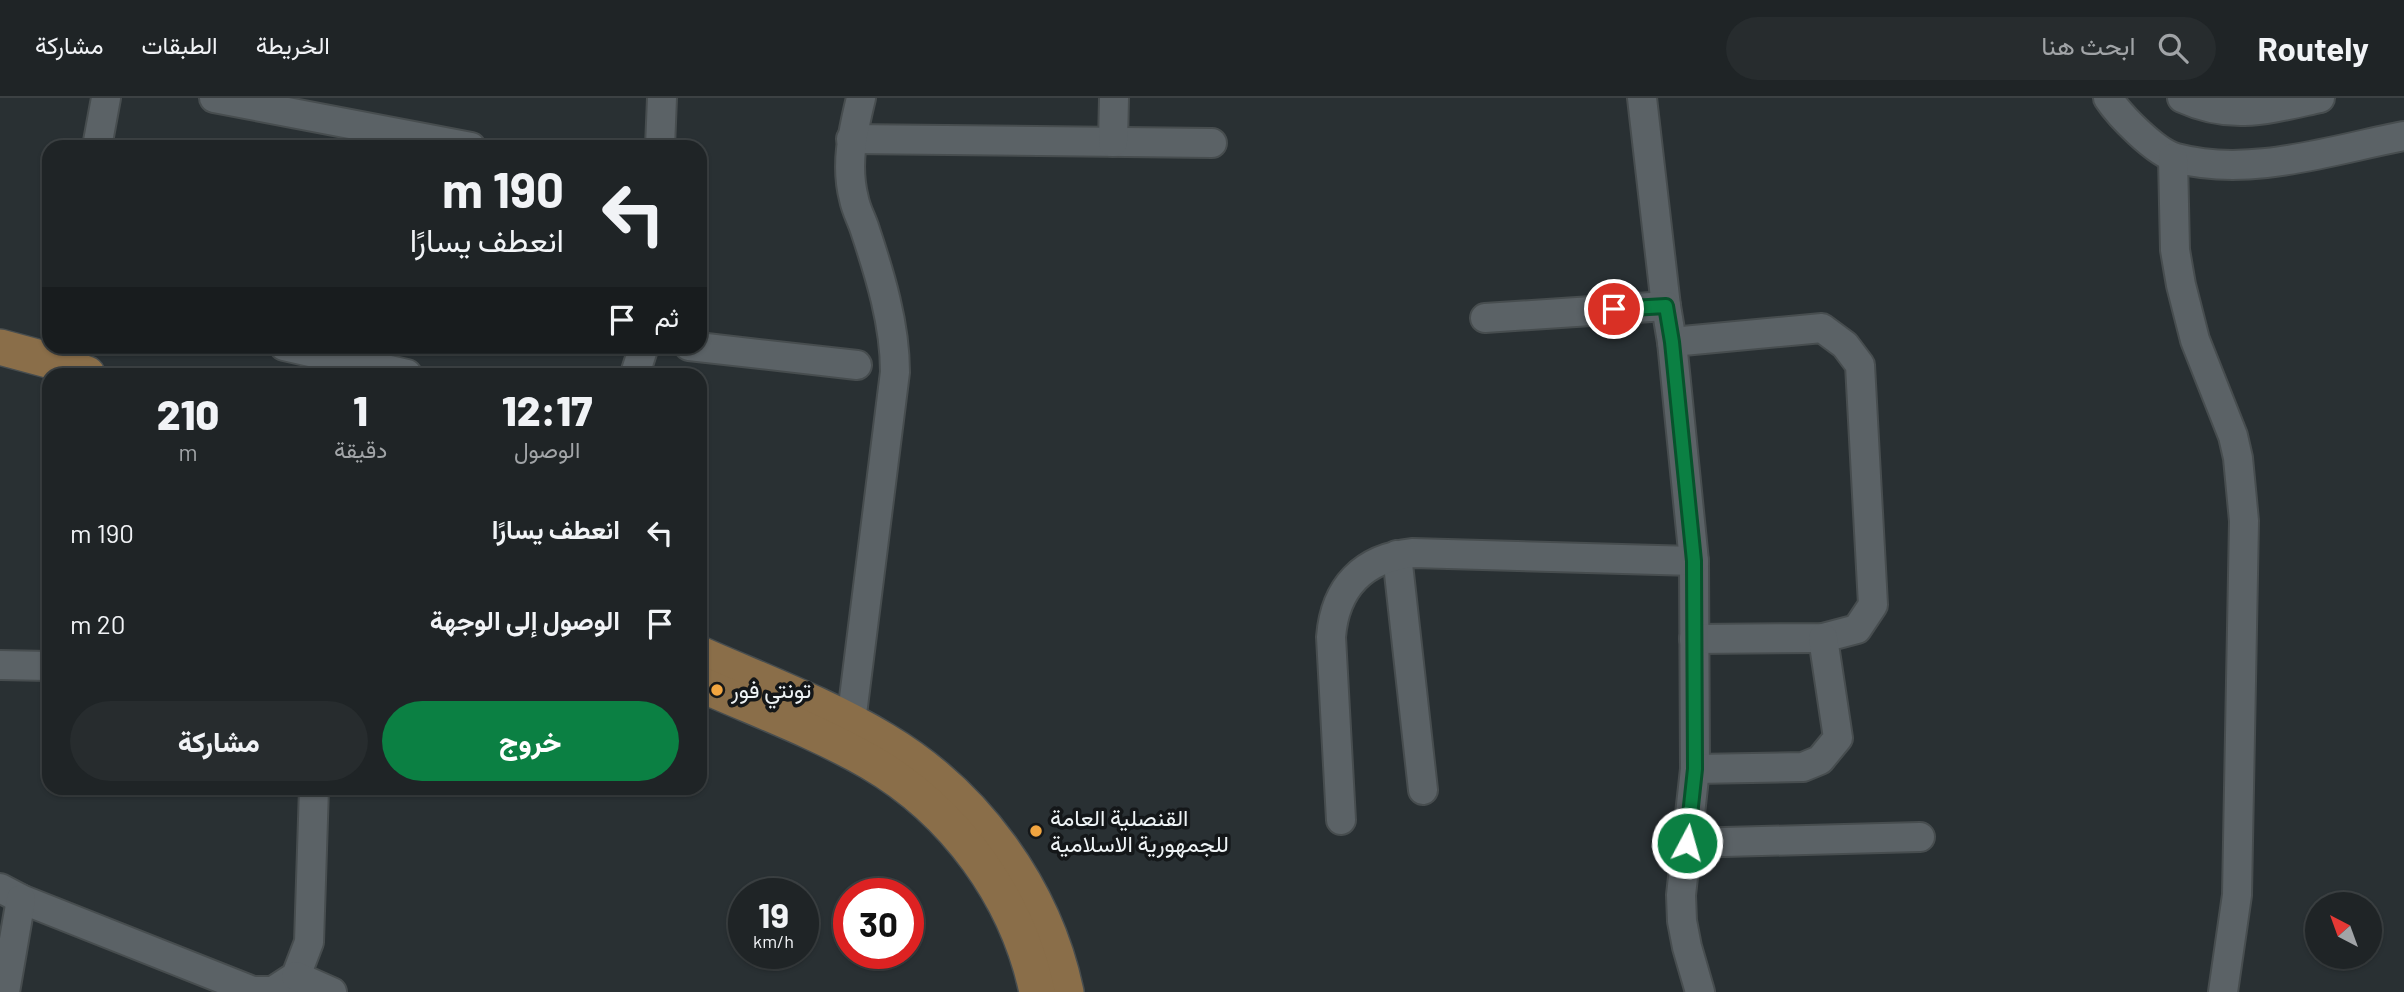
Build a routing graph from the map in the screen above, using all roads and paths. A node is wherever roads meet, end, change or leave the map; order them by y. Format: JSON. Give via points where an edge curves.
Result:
{"nodes":[{"id":1,"x":106,"y":98,"type":"edge"},
{"id":2,"x":214,"y":98,"type":"edge"},
{"id":3,"x":662,"y":98,"type":"edge"},
{"id":4,"x":861,"y":98,"type":"edge"},
{"id":5,"x":1114,"y":98,"type":"edge"},
{"id":6,"x":1642,"y":98,"type":"edge"},
{"id":7,"x":2108,"y":98,"type":"edge"},
{"id":8,"x":2182,"y":98,"type":"edge"},
{"id":9,"x":2320,"y":98,"type":"edge"},
{"id":10,"x":335,"y":109,"type":"edge"},
{"id":11,"x":2404,"y":136,"type":"edge"},
{"id":12,"x":851,"y":139,"type":"junction"},
{"id":13,"x":98,"y":140,"type":"edge"},
{"id":14,"x":446,"y":140,"type":"edge"},
{"id":15,"x":660,"y":140,"type":"edge"},
{"id":16,"x":1113,"y":142,"type":"junction"},
{"id":17,"x":1212,"y":143,"type":"dead end"},
{"id":18,"x":2173,"y":158,"type":"junction"},
{"id":19,"x":1666,"y":306,"type":"junction"},
{"id":20,"x":1485,"y":318,"type":"dead end"},
{"id":21,"x":1672,"y":342,"type":"junction"},
{"id":22,"x":0,"y":347,"type":"edge"},
{"id":23,"x":707,"y":348,"type":"edge"},
{"id":24,"x":319,"y":354,"type":"edge"},
{"id":25,"x":50,"y":364,"type":"edge"},
{"id":26,"x":858,"y":365,"type":"dead end"},
{"id":27,"x":381,"y":368,"type":"edge"},
{"id":28,"x":0,"y":369,"type":"edge"},
{"id":29,"x":1397,"y":555,"type":"junction"},
{"id":30,"x":1694,"y":561,"type":"junction"},
{"id":31,"x":1823,"y":638,"type":"junction"},
{"id":32,"x":1694,"y":639,"type":"junction"},
{"id":33,"x":707,"y":657,"type":"edge"},
{"id":34,"x":0,"y":665,"type":"edge"},
{"id":35,"x":42,"y":666,"type":"edge"},
{"id":36,"x":707,"y":687,"type":"edge"},
{"id":37,"x":851,"y":722,"type":"junction"},
{"id":38,"x":1695,"y":769,"type":"junction"},
{"id":39,"x":1423,"y":790,"type":"dead end"},
{"id":40,"x":314,"y":795,"type":"edge"},
{"id":41,"x":1341,"y":820,"type":"dead end"},
{"id":42,"x":1920,"y":837,"type":"dead end"},
{"id":43,"x":1687,"y":843,"type":"junction"},
{"id":44,"x":10,"y":894,"type":"edge"},
{"id":45,"x":296,"y":976,"type":"junction"},
{"id":46,"x":5,"y":992,"type":"edge"},
{"id":47,"x":332,"y":992,"type":"edge"},
{"id":48,"x":1037,"y":992,"type":"edge"},
{"id":49,"x":1066,"y":992,"type":"edge"},
{"id":50,"x":1700,"y":992,"type":"edge"},
{"id":51,"x":2223,"y":992,"type":"edge"}],
"edges":[{"from":1,"to":13,"type":"street"},
{"from":2,"to":10,"type":"street"},
{"from":3,"to":15,"type":"street"},
{"from":4,"to":12,"type":"street"},
{"from":5,"to":16,"type":"street"},
{"from":6,"to":19,"type":"street"},
{"from":7,"to":18,"type":"street","via":[[2145,138]]},
{"from":8,"to":9,"type":"street","via":[[2204,108],[2238,112]]},
{"from":10,"to":14,"type":"street"},
{"from":11,"to":18,"type":"street","via":[[2276,162],[2223,165]]},
{"from":12,"to":16,"type":"street"},
{"from":12,"to":37,"type":"street","via":[[854,199],[895,348],[894,392]]},
{"from":16,"to":17,"type":"street"},
{"from":18,"to":51,"type":"street","via":[[2175,250],[2181,285],[2195,340],[2238,458],[2244,521],[2237,895]]},
{"from":19,"to":20,"type":"street"},
{"from":19,"to":21,"type":"street"},
{"from":21,"to":30,"type":"street"},
{"from":21,"to":31,"type":"street","via":[[1822,328],[1845,345],[1860,365],[1873,605],[1857,629]]},
{"from":22,"to":25,"type":"main road"},
{"from":23,"to":26,"type":"street"},
{"from":24,"to":27,"type":"street"},
{"from":25,"to":28,"type":"main road"},
{"from":29,"to":30,"type":"street"},
{"from":29,"to":39,"type":"street"},
{"from":29,"to":41,"type":"street","via":[[1367,567],[1355,578],[1337,605],[1333,621]]},
{"from":30,"to":32,"type":"street"},
{"from":31,"to":32,"type":"street"},
{"from":31,"to":38,"type":"street","via":[[1838,738],[1820,760],[1803,767]]},
{"from":32,"to":38,"type":"street"},
{"from":33,"to":37,"type":"main road"},
{"from":34,"to":35,"type":"street"},
{"from":36,"to":48,"type":"main road","via":[[870,762],[927,803],[960,837],[994,885],[1025,948]]},
{"from":37,"to":49,"type":"main road","via":[[935,777],[997,841],[1037,906]]},
{"from":38,"to":43,"type":"street"},
{"from":40,"to":45,"type":"street","via":[[309,942]]},
{"from":42,"to":43,"type":"street"},
{"from":43,"to":50,"type":"street","via":[[1682,921]]},
{"from":44,"to":45,"type":"street","via":[[253,991],[273,990]]},
{"from":44,"to":46,"type":"street"},
{"from":45,"to":47,"type":"street"}]}
